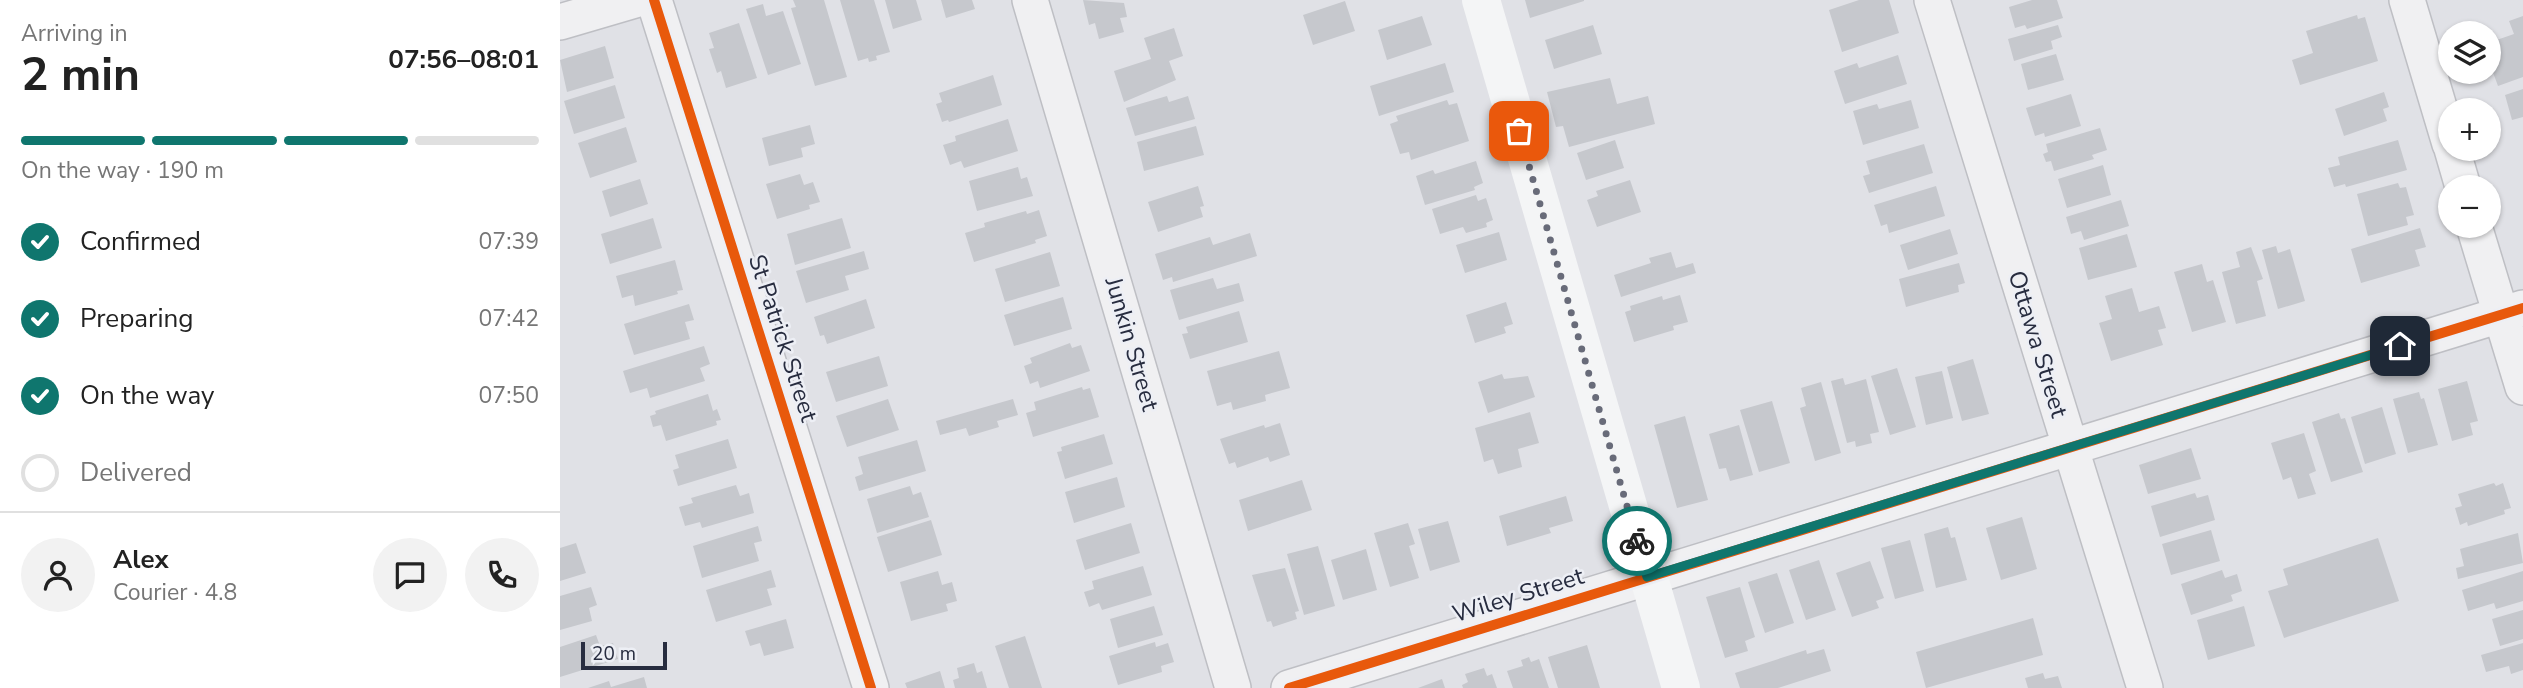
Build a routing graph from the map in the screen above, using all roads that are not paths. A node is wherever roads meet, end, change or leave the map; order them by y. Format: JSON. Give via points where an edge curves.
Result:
{"nodes":[{"id":1,"x":635,"y":0,"type":"edge"},
{"id":2,"x":654,"y":0,"type":"edge"},
{"id":3,"x":1031,"y":0,"type":"edge"},
{"id":4,"x":1481,"y":0,"type":"edge"},
{"id":5,"x":1932,"y":0,"type":"edge"},
{"id":6,"x":2407,"y":0,"type":"edge"},
{"id":7,"x":560,"y":22,"type":"edge"},
{"id":8,"x":2438,"y":104,"type":"edge"},
{"id":9,"x":2479,"y":238,"type":"edge"},
{"id":10,"x":2512,"y":312,"type":"edge"},
{"id":11,"x":2523,"y":387,"type":"edge"},
{"id":12,"x":2070,"y":447,"type":"junction"},
{"id":13,"x":1647,"y":577,"type":"junction"},
{"id":14,"x":871,"y":688,"type":"edge"},
{"id":15,"x":1233,"y":688,"type":"edge"},
{"id":16,"x":1289,"y":688,"type":"edge"},
{"id":17,"x":1681,"y":688,"type":"edge"},
{"id":18,"x":2145,"y":688,"type":"edge"}],
"edges":[{"from":1,"to":7,"type":"street"},
{"from":2,"to":14,"type":"street","name":"St Patrick Street"},
{"from":3,"to":15,"type":"street","name":"Junkin Street"},
{"from":4,"to":13,"type":"street"},
{"from":5,"to":12,"type":"street","name":"Ottawa Street"},
{"from":6,"to":8,"type":"street"},
{"from":9,"to":10,"type":"street"},
{"from":10,"to":11,"type":"street"},
{"from":10,"to":12,"type":"street","name":"Wiley Street"},
{"from":12,"to":13,"type":"street","name":"Wiley Street"},
{"from":12,"to":18,"type":"street","name":"Ottawa Street"},
{"from":13,"to":16,"type":"street","name":"Wiley Street"},
{"from":13,"to":17,"type":"street"}]}
